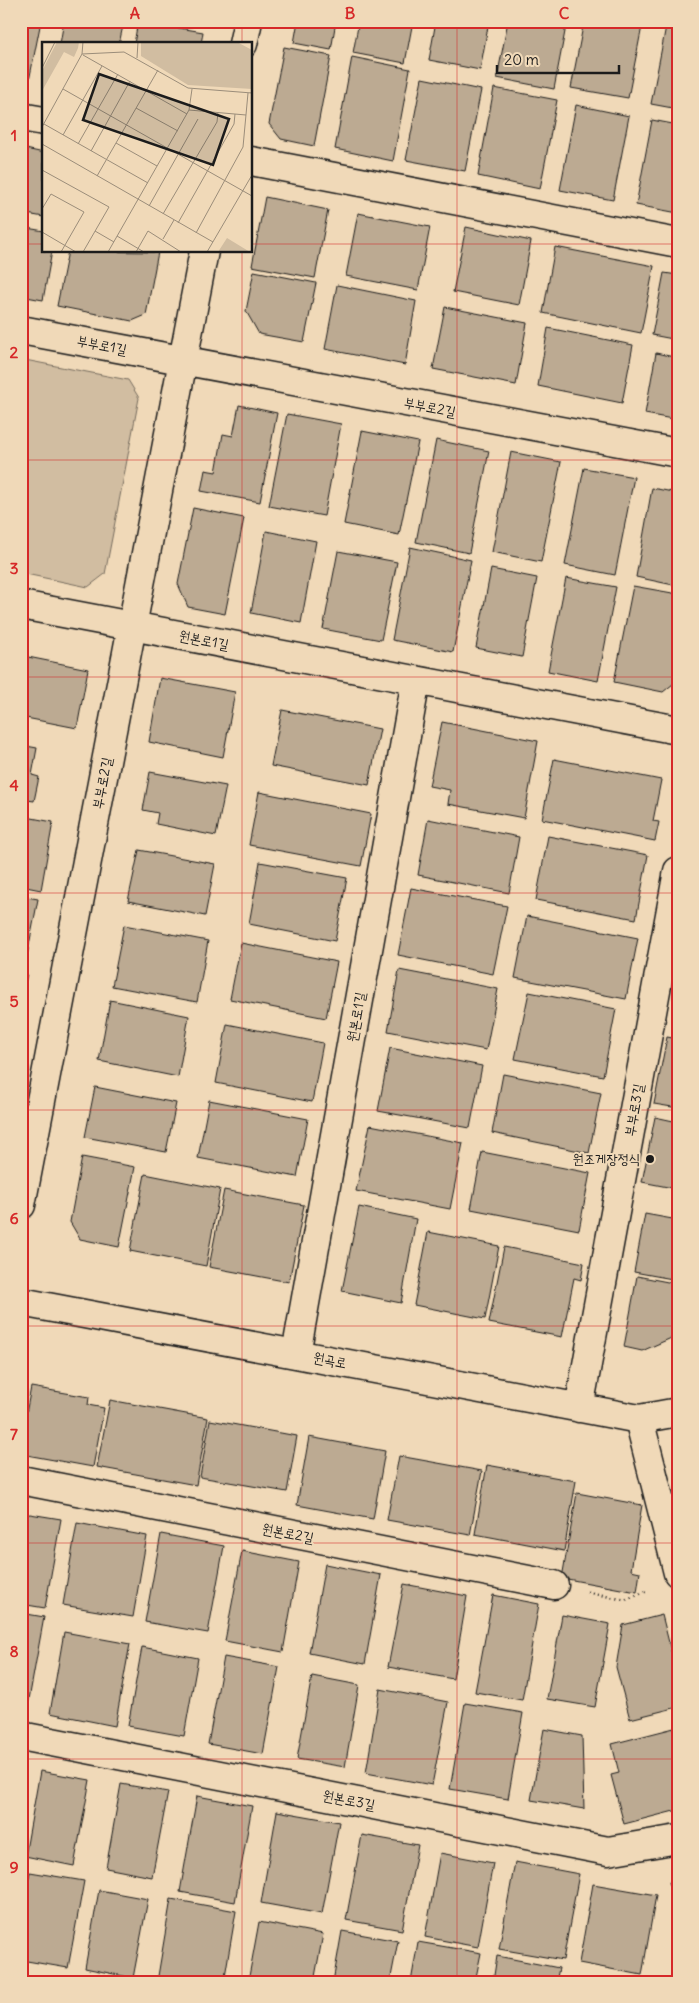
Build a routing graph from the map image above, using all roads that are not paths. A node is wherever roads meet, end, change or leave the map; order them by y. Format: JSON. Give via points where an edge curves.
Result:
{"nodes":[{"id":1,"x":248,"y":21,"type":"edge"},
{"id":2,"x":244,"y":42,"type":"edge"},
{"id":3,"x":21,"y":117,"type":"edge"},
{"id":4,"x":42,"y":122,"type":"edge"},
{"id":5,"x":252,"y":161,"type":"edge"},
{"id":6,"x":678,"y":243,"type":"edge"},
{"id":7,"x":204,"y":252,"type":"edge"},
{"id":8,"x":21,"y":330,"type":"edge"},
{"id":9,"x":182,"y":360,"type":"junction"},
{"id":10,"x":678,"y":453,"type":"edge"},
{"id":11,"x":21,"y":604,"type":"edge"},
{"id":12,"x":132,"y":626,"type":"junction"},
{"id":13,"x":416,"y":680,"type":"junction"},
{"id":14,"x":678,"y":730,"type":"edge"},
{"id":15,"x":678,"y":871,"type":"edge"},
{"id":16,"x":21,"y":1204,"type":"edge"},
{"id":17,"x":21,"y":1302,"type":"edge"},
{"id":18,"x":296,"y":1354,"type":"junction"},
{"id":19,"x":579,"y":1408,"type":"junction"},
{"id":20,"x":678,"y":1412,"type":"edge"},
{"id":21,"x":639,"y":1419,"type":"junction"},
{"id":22,"x":21,"y":1480,"type":"edge"},
{"id":23,"x":678,"y":1573,"type":"edge"},
{"id":24,"x":554,"y":1586,"type":"road end"},
{"id":25,"x":21,"y":1736,"type":"edge"},
{"id":26,"x":678,"y":1839,"type":"edge"}],
"edges":[{"from":1,"to":2,"type":"street"},
{"from":3,"to":4,"type":"street"},
{"from":5,"to":6,"type":"street"},
{"from":7,"to":9,"type":"street","name":"부부로2길"},
{"from":8,"to":9,"type":"street","name":"부부로1길"},
{"from":9,"to":10,"type":"street","name":"부부로2길"},
{"from":9,"to":12,"type":"street","name":"부부로2길"},
{"from":11,"to":12,"type":"street","name":"원본로1길"},
{"from":12,"to":13,"type":"street","name":"원본로1길"},
{"from":12,"to":16,"type":"street","name":"부부로2길"},
{"from":13,"to":14,"type":"street","name":"원본로1길"},
{"from":13,"to":18,"type":"street","name":"원본로1길"},
{"from":15,"to":19,"type":"street","name":"부부로3길"},
{"from":17,"to":18,"type":"street","name":"원곡로"},
{"from":18,"to":19,"type":"street","name":"원곡로"},
{"from":19,"to":21,"type":"street","name":"원곡로"},
{"from":20,"to":21,"type":"street","name":"원곡로"},
{"from":21,"to":23,"type":"street"},
{"from":22,"to":24,"type":"street","name":"원본로2길"},
{"from":25,"to":26,"type":"street","name":"원본로3길","via":[[608,1851]]}]}
